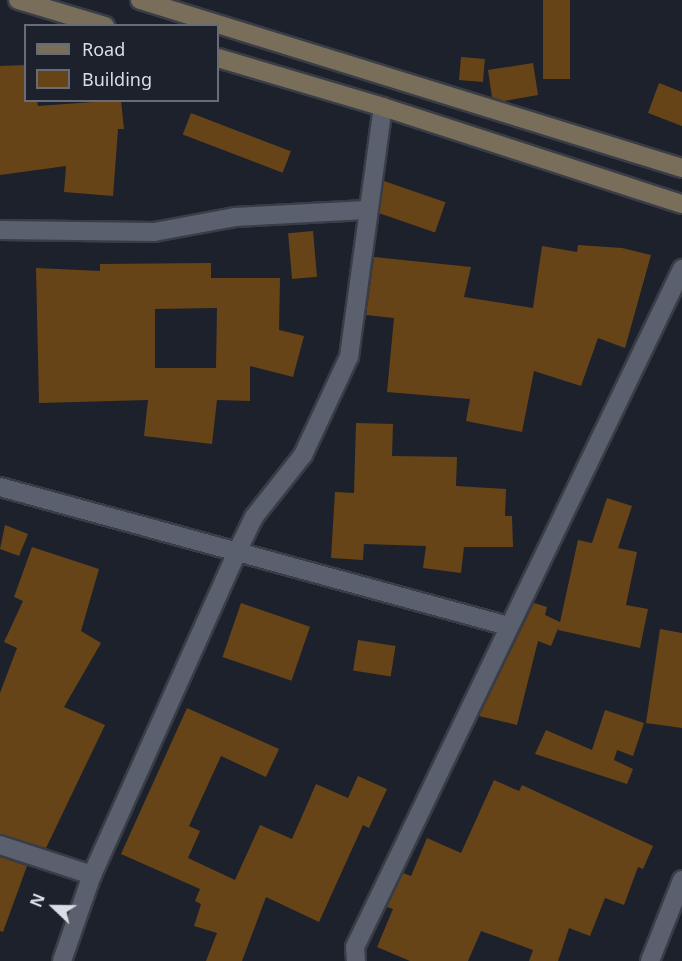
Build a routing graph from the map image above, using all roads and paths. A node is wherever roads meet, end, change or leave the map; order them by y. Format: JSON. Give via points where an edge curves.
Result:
{"nodes":[{"id":1,"x":18,"y":0,"type":"edge"},
{"id":2,"x":143,"y":0,"type":"edge"},
{"id":3,"x":98,"y":24,"type":"edge"},
{"id":4,"x":219,"y":58,"type":"edge"},
{"id":5,"x":383,"y":107,"type":"junction"},
{"id":6,"x":682,"y":168,"type":"edge"},
{"id":7,"x":682,"y":204,"type":"edge"},
{"id":8,"x":366,"y":210,"type":"junction"},
{"id":9,"x":0,"y":230,"type":"edge"},
{"id":10,"x":682,"y":269,"type":"edge"},
{"id":11,"x":0,"y":487,"type":"edge"},
{"id":12,"x":236,"y":554,"type":"junction"},
{"id":13,"x":508,"y":626,"type":"junction"},
{"id":14,"x":0,"y":845,"type":"edge"},
{"id":15,"x":92,"y":874,"type":"junction"},
{"id":16,"x":682,"y":880,"type":"edge"},
{"id":17,"x":678,"y":900,"type":"edge"},
{"id":18,"x":62,"y":961,"type":"edge"},
{"id":19,"x":356,"y":961,"type":"edge"},
{"id":20,"x":650,"y":961,"type":"edge"}],
"edges":[{"from":1,"to":3,"type":"main road"},
{"from":2,"to":6,"type":"main road"},
{"from":4,"to":5,"type":"main road"},
{"from":5,"to":7,"type":"main road"},
{"from":5,"to":8,"type":"street"},
{"from":8,"to":9,"type":"street","via":[[235,217],[154,232]]},
{"from":8,"to":12,"type":"street","via":[[349,357],[303,455],[254,517]]},
{"from":10,"to":13,"type":"street"},
{"from":11,"to":12,"type":"street"},
{"from":12,"to":13,"type":"street"},
{"from":12,"to":15,"type":"street"},
{"from":13,"to":19,"type":"street","via":[[355,947]]},
{"from":14,"to":15,"type":"street"},
{"from":15,"to":18,"type":"street"},
{"from":16,"to":17,"type":"street"},
{"from":17,"to":20,"type":"street"}]}
